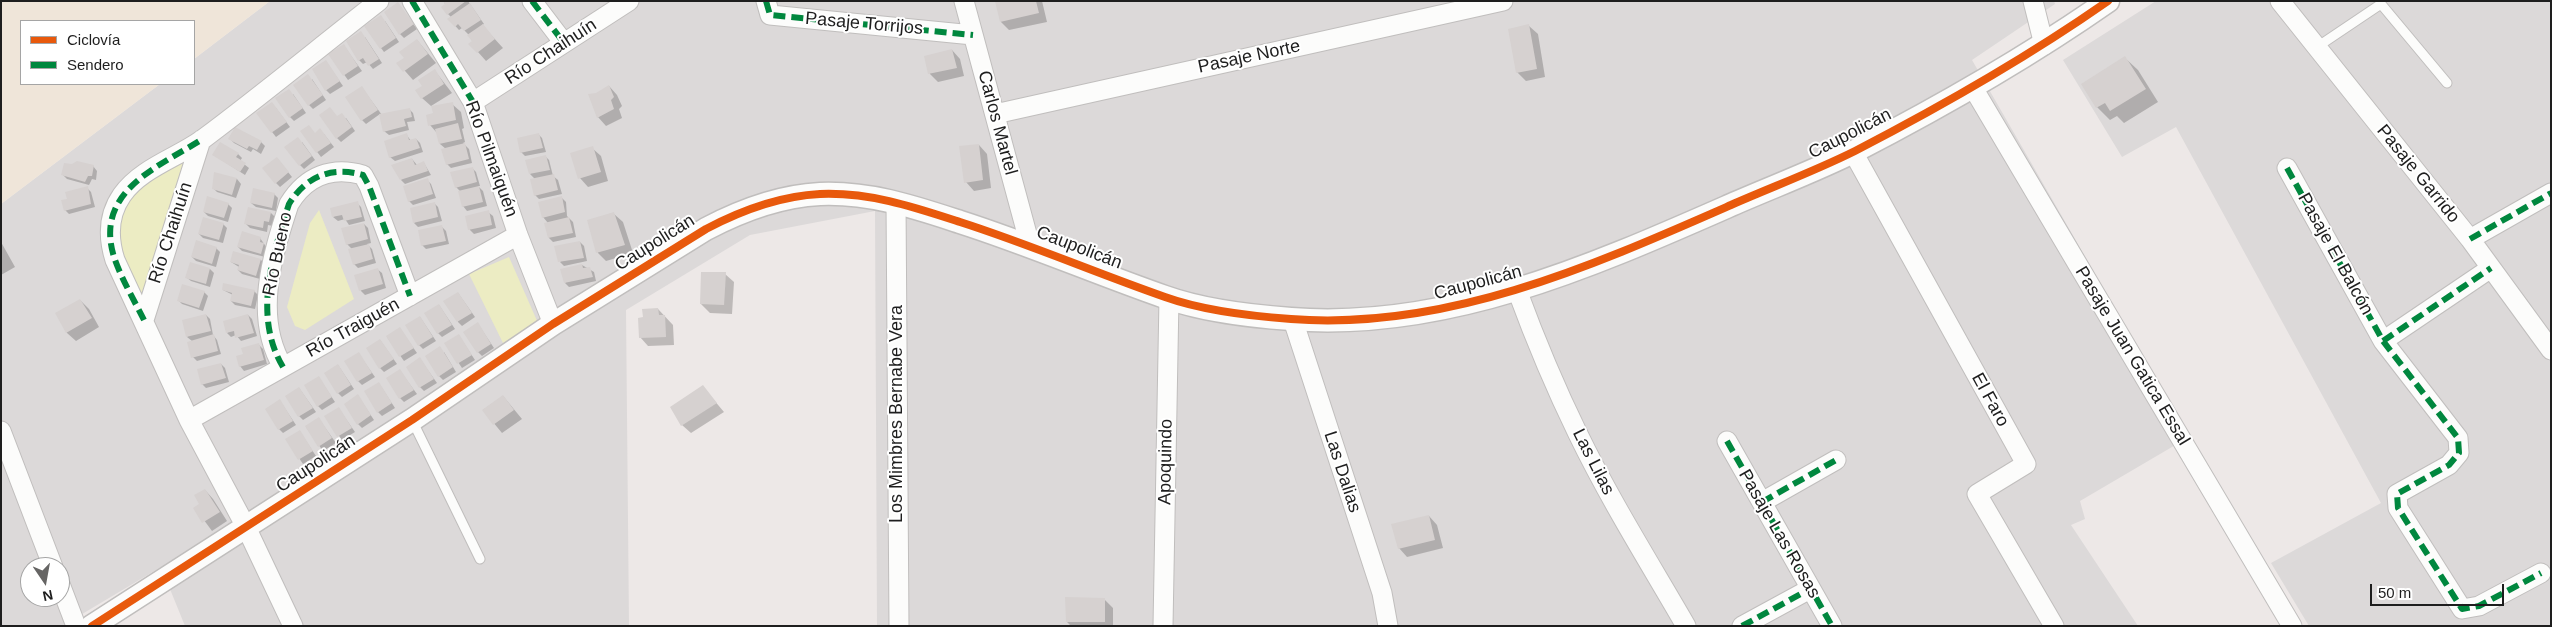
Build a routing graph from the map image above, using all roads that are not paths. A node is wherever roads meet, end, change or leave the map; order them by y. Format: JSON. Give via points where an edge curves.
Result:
{"nodes":[{"id":1,"x":379,"y":1,"type":"edge"},
{"id":2,"x":412,"y":1,"type":"edge"},
{"id":3,"x":532,"y":1,"type":"edge"},
{"id":4,"x":629,"y":1,"type":"edge"},
{"id":5,"x":766,"y":1,"type":"edge"},
{"id":6,"x":964,"y":1,"type":"edge"},
{"id":7,"x":1503,"y":1,"type":"edge"},
{"id":8,"x":2033,"y":1,"type":"edge"},
{"id":9,"x":2108,"y":1,"type":"edge"},
{"id":10,"x":2280,"y":1,"type":"edge"},
{"id":11,"x":973,"y":35,"type":"junction"},
{"id":12,"x":564,"y":43,"type":"junction"},
{"id":13,"x":2044,"y":45,"type":"junction"},
{"id":14,"x":2317,"y":47,"type":"junction"},
{"id":15,"x":2447,"y":83,"type":"dead end"},
{"id":16,"x":1972,"y":86,"type":"junction"},
{"id":17,"x":473,"y":102,"type":"junction"},
{"id":18,"x":995,"y":114,"type":"junction"},
{"id":19,"x":201,"y":140,"type":"junction"},
{"id":20,"x":1853,"y":152,"type":"junction"},
{"id":21,"x":2287,"y":168,"type":"dead end"},
{"id":22,"x":2551,"y":193,"type":"edge"},
{"id":23,"x":896,"y":202,"type":"junction"},
{"id":24,"x":518,"y":235,"type":"junction"},
{"id":25,"x":2470,"y":239,"type":"junction"},
{"id":26,"x":1030,"y":245,"type":"junction"},
{"id":27,"x":2491,"y":268,"type":"junction"},
{"id":28,"x":1517,"y":290,"type":"junction"},
{"id":29,"x":410,"y":296,"type":"junction"},
{"id":30,"x":1168,"y":298,"type":"junction"},
{"id":31,"x":144,"y":320,"type":"junction"},
{"id":32,"x":1293,"y":320,"type":"junction"},
{"id":33,"x":553,"y":324,"type":"junction"},
{"id":34,"x":2383,"y":340,"type":"junction"},
{"id":35,"x":2551,"y":350,"type":"edge"},
{"id":36,"x":283,"y":367,"type":"junction"},
{"id":37,"x":189,"y":420,"type":"junction"},
{"id":38,"x":412,"y":420,"type":"junction"},
{"id":39,"x":1,"y":431,"type":"edge"},
{"id":40,"x":1727,"y":441,"type":"dead end"},
{"id":41,"x":1836,"y":460,"type":"dead end"},
{"id":42,"x":1762,"y":502,"type":"junction"},
{"id":43,"x":246,"y":527,"type":"junction"},
{"id":44,"x":50,"y":557,"type":"edge"},
{"id":45,"x":480,"y":559,"type":"dead end"},
{"id":46,"x":2541,"y":573,"type":"dead end"},
{"id":47,"x":1810,"y":589,"type":"junction"},
{"id":48,"x":69,"y":607,"type":"edge"},
{"id":49,"x":76,"y":626,"type":"edge"},
{"id":50,"x":92,"y":626,"type":"edge"},
{"id":51,"x":293,"y":626,"type":"edge"},
{"id":52,"x":899,"y":626,"type":"edge"},
{"id":53,"x":1163,"y":626,"type":"edge"},
{"id":54,"x":1388,"y":626,"type":"edge"},
{"id":55,"x":1686,"y":626,"type":"edge"},
{"id":56,"x":1742,"y":626,"type":"edge"},
{"id":57,"x":1832,"y":626,"type":"edge"},
{"id":58,"x":2054,"y":626,"type":"edge"},
{"id":59,"x":2292,"y":626,"type":"edge"}],
"edges":[{"from":1,"to":19,"type":"street"},
{"from":2,"to":17,"type":"street","name":"Río Pilmaiquén"},
{"from":3,"to":12,"type":"street"},
{"from":4,"to":12,"type":"street","name":"Río Chaihuín"},
{"from":5,"to":11,"type":"street","name":"Pasaje Torrijos","via":[[770,15]]},
{"from":6,"to":11,"type":"street","name":"Carlos Martel"},
{"from":7,"to":18,"type":"street","name":"Pasaje Norte"},
{"from":8,"to":13,"type":"street"},
{"from":9,"to":13,"type":"street","name":"Caupolicán"},
{"from":10,"to":14,"type":"street","name":"Pasaje Garrido"},
{"from":11,"to":18,"type":"street","name":"Carlos Martel"},
{"from":12,"to":17,"type":"street","name":"Río Chaihuín"},
{"from":13,"to":16,"type":"street","name":"Caupolicán"},
{"from":14,"to":15,"type":"lane","via":[[2381,4]]},
{"from":14,"to":25,"type":"street","name":"Pasaje Garrido"},
{"from":16,"to":20,"type":"street","name":"Caupolicán"},
{"from":16,"to":59,"type":"street","name":"Pasaje Juan Gatica Essal"},
{"from":17,"to":24,"type":"street","name":"Río Pilmaiquén"},
{"from":18,"to":26,"type":"street","name":"Carlos Martel"},
{"from":19,"to":31,"type":"street","name":"Río Chaihuín"},
{"from":19,"to":31,"type":"street","via":[[138,179],[126,191],[111,220],[111,247],[115,260]]},
{"from":20,"to":28,"type":"street","name":"Caupolicán","via":[[1665,234]]},
{"from":20,"to":58,"type":"street","name":"El Faro","via":[[2026,464],[1976,494]]},
{"from":21,"to":34,"type":"street","name":"Pasaje El Balcón"},
{"from":22,"to":25,"type":"street"},
{"from":23,"to":26,"type":"street","name":"Caupolicán"},
{"from":23,"to":33,"type":"street","name":"Caupolicán","via":[[818,194],[746,210],[706,228]]},
{"from":23,"to":52,"type":"street","name":"Los Mimbres Bernabe Vera"},
{"from":24,"to":29,"type":"street","name":"Río Traiguén"},
{"from":24,"to":33,"type":"street","name":"Río Pilmaiquén"},
{"from":25,"to":27,"type":"street","name":"Pasaje Garrido"},
{"from":26,"to":30,"type":"street","name":"Caupolicán"},
{"from":27,"to":34,"type":"street"},
{"from":27,"to":35,"type":"street","name":"Pasaje Garrido"},
{"from":28,"to":32,"type":"street","name":"Caupolicán","via":[[1406,316],[1369,320]]},
{"from":28,"to":55,"type":"street","name":"Las Lilas","via":[[1578,435]]},
{"from":29,"to":36,"type":"street","name":"Río Traiguén"},
{"from":29,"to":36,"type":"street","name":"Río Bueno","via":[[363,175],[338,171],[314,178],[296,193],[289,204],[270,281],[266,311],[268,332]]},
{"from":30,"to":32,"type":"street","name":"Caupolicán"},
{"from":30,"to":53,"type":"street","name":"Apoquindo"},
{"from":31,"to":37,"type":"street"},
{"from":32,"to":54,"type":"street","name":"Las Dalias","via":[[1382,593]]},
{"from":33,"to":38,"type":"street","name":"Caupolicán"},
{"from":34,"to":46,"type":"street","name":"Pasaje El Balcón","via":[[2458,438],[2459,453],[2449,465],[2397,494],[2398,508],[2462,609],[2480,606]]},
{"from":36,"to":37,"type":"street","name":"Río Traiguén"},
{"from":37,"to":43,"type":"street"},
{"from":38,"to":43,"type":"street","name":"Caupolicán"},
{"from":38,"to":45,"type":"lane"},
{"from":39,"to":44,"type":"street"},
{"from":40,"to":42,"type":"street","name":"Pasaje Las Rosas"},
{"from":41,"to":42,"type":"street"},
{"from":42,"to":47,"type":"street","name":"Pasaje Las Rosas"},
{"from":43,"to":50,"type":"street","name":"Caupolicán"},
{"from":43,"to":51,"type":"street"},
{"from":47,"to":56,"type":"street"},
{"from":47,"to":57,"type":"street","name":"Pasaje Las Rosas"},
{"from":48,"to":49,"type":"street"}]}
